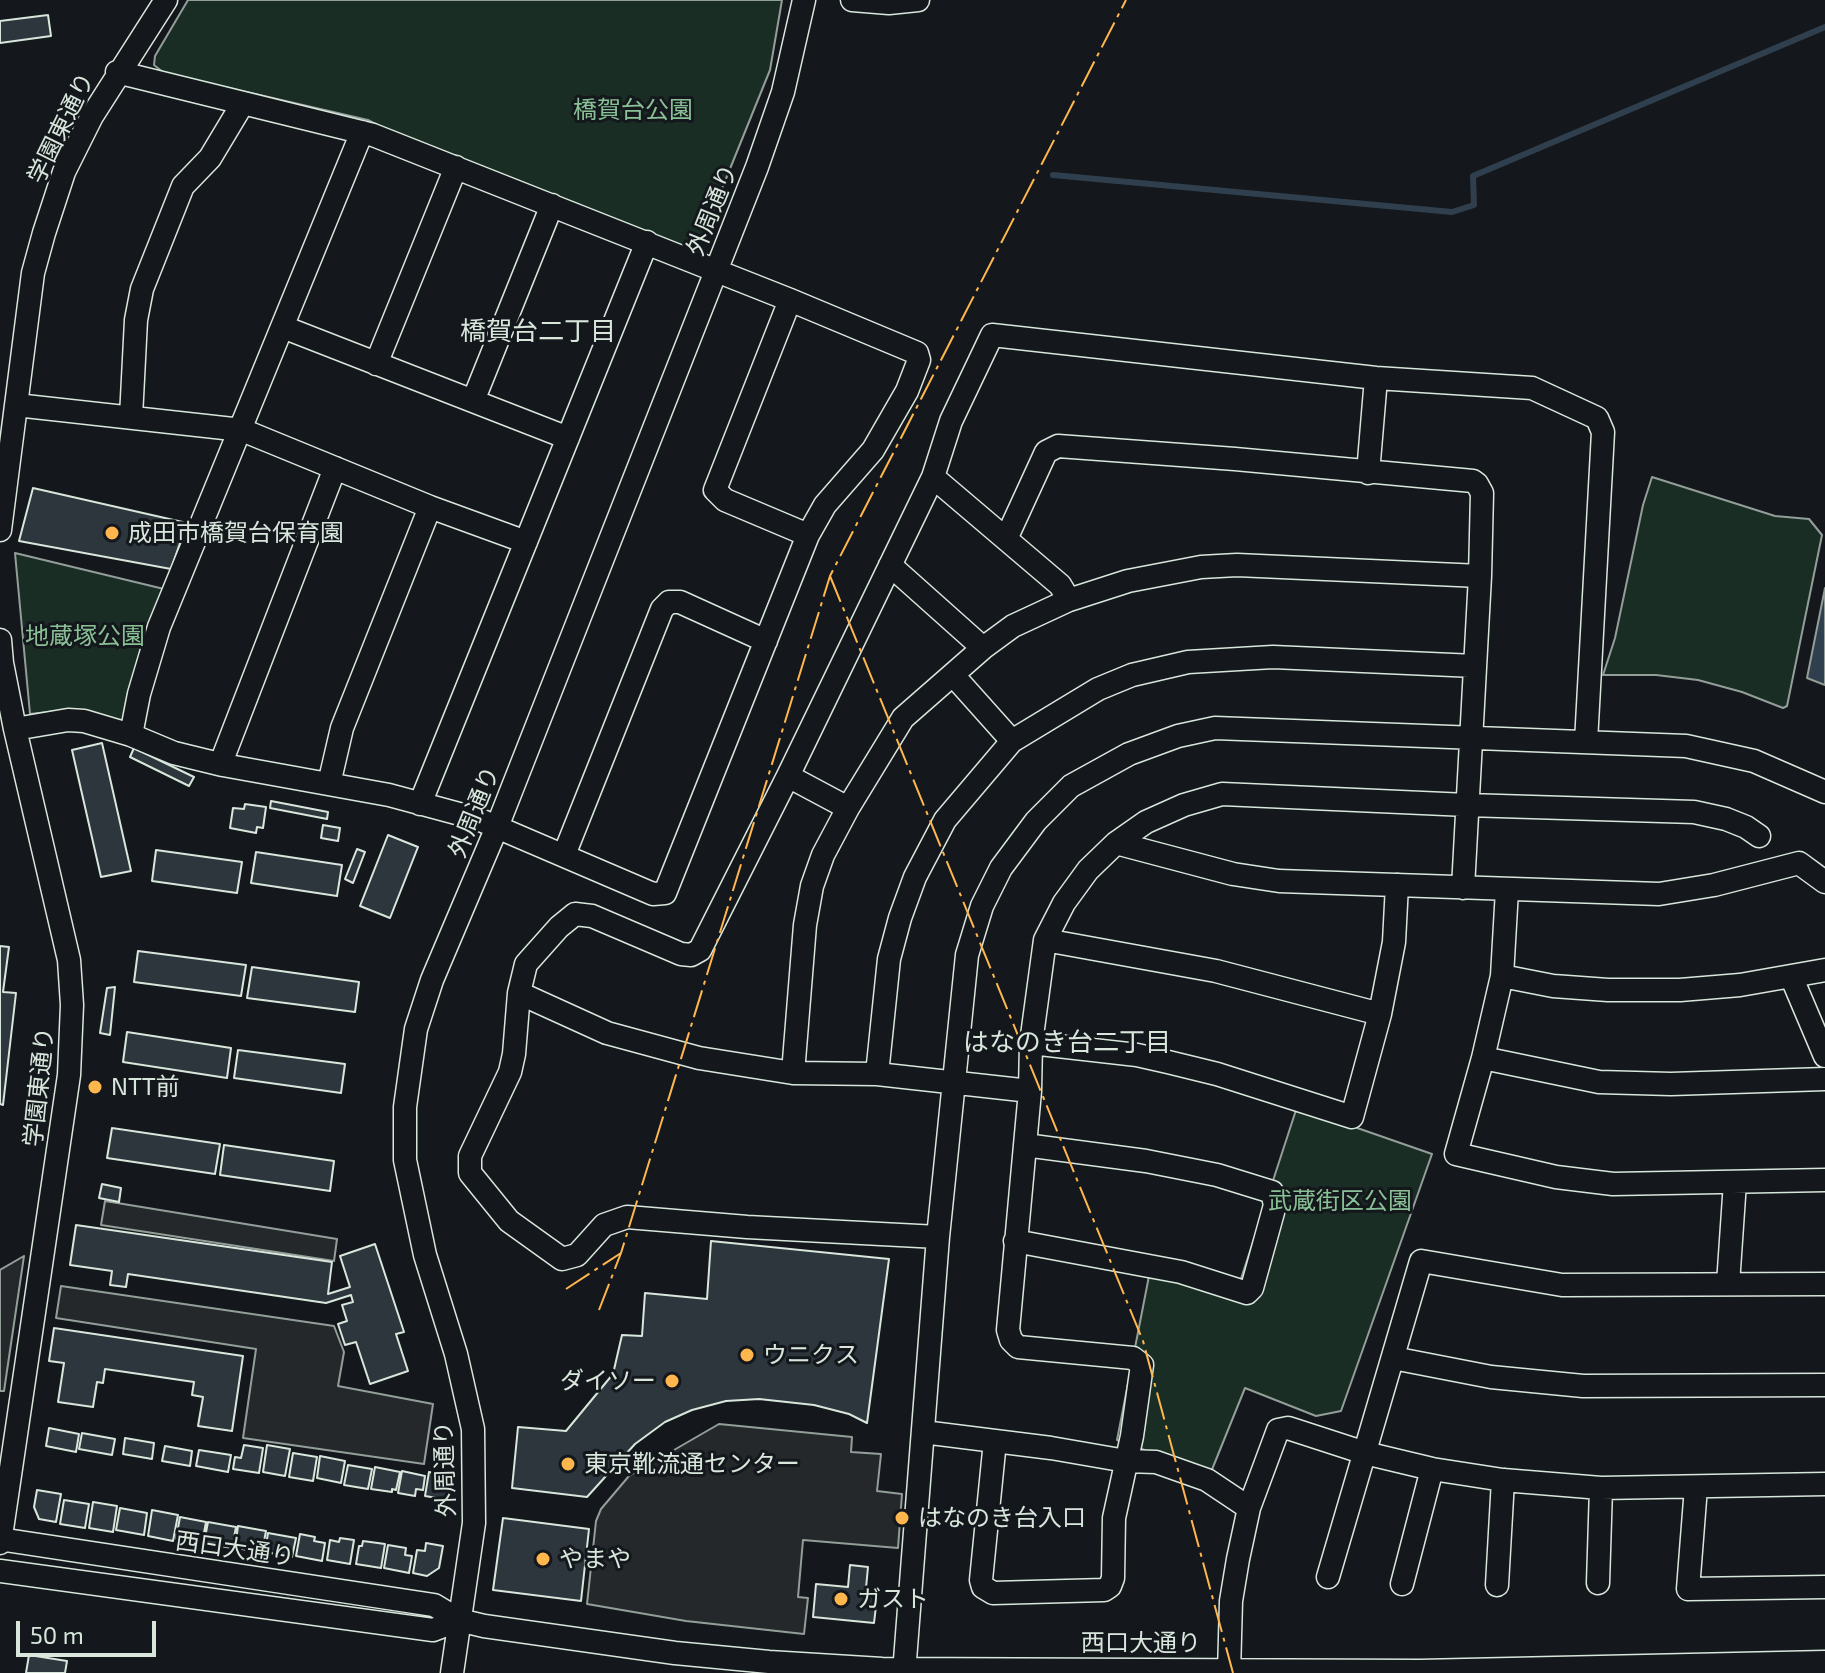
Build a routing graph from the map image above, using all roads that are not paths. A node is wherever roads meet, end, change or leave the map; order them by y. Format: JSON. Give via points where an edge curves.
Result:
{"nodes":[{"id":1,"x":166,"y":0,"type":"edge"},
{"id":2,"x":804,"y":0,"type":"edge"},
{"id":3,"x":852,"y":0,"type":"edge"},
{"id":4,"x":918,"y":0,"type":"edge"},
{"id":5,"x":117,"y":72,"type":"junction"},
{"id":6,"x":243,"y":103,"type":"junction"},
{"id":7,"x":362,"y":132,"type":"junction"},
{"id":8,"x":456,"y":167,"type":"junction"},
{"id":9,"x":552,"y":205,"type":"junction"},
{"id":10,"x":647,"y":242,"type":"junction"},
{"id":11,"x":716,"y":270,"type":"junction"},
{"id":12,"x":790,"y":300,"type":"junction"},
{"id":13,"x":283,"y":327,"type":"junction"},
{"id":14,"x":376,"y":364,"type":"junction"},
{"id":15,"x":1376,"y":378,"type":"junction"},
{"id":16,"x":473,"y":401,"type":"junction"},
{"id":17,"x":16,"y":405,"type":"junction"},
{"id":18,"x":131,"y":417,"type":"junction"},
{"id":19,"x":242,"y":430,"type":"junction"},
{"id":20,"x":568,"y":438,"type":"junction"},
{"id":21,"x":335,"y":468,"type":"junction"},
{"id":22,"x":1368,"y":473,"type":"junction"},
{"id":23,"x":933,"y":477,"type":"junction"},
{"id":24,"x":430,"y":507,"type":"junction"},
{"id":25,"x":0,"y":530,"type":"edge"},
{"id":26,"x":808,"y":535,"type":"junction"},
{"id":27,"x":1006,"y":539,"type":"junction"},
{"id":28,"x":526,"y":542,"type":"junction"},
{"id":29,"x":890,"y":565,"type":"junction"},
{"id":30,"x":1480,"y":576,"type":"junction"},
{"id":31,"x":1069,"y":600,"type":"junction"},
{"id":32,"x":0,"y":640,"type":"edge"},
{"id":33,"x":766,"y":641,"type":"junction"},
{"id":34,"x":983,"y":648,"type":"junction"},
{"id":35,"x":1475,"y":666,"type":"junction"},
{"id":36,"x":953,"y":675,"type":"junction"},
{"id":37,"x":15,"y":729,"type":"junction"},
{"id":38,"x":131,"y":735,"type":"junction"},
{"id":39,"x":1472,"y":740,"type":"junction"},
{"id":40,"x":1012,"y":741,"type":"junction"},
{"id":41,"x":1586,"y":742,"type":"junction"},
{"id":42,"x":223,"y":765,"type":"junction"},
{"id":43,"x":788,"y":776,"type":"junction"},
{"id":44,"x":329,"y":784,"type":"junction"},
{"id":45,"x":1825,"y":792,"type":"edge"},
{"id":46,"x":420,"y":804,"type":"junction"},
{"id":47,"x":1467,"y":805,"type":"junction"},
{"id":48,"x":848,"y":808,"type":"junction"},
{"id":49,"x":497,"y":827,"type":"junction"},
{"id":50,"x":1759,"y":836,"type":"dead end"},
{"id":51,"x":1116,"y":843,"type":"junction"},
{"id":52,"x":564,"y":855,"type":"junction"},
{"id":53,"x":1825,"y":882,"type":"edge"},
{"id":54,"x":1397,"y":885,"type":"junction"},
{"id":55,"x":1463,"y":888,"type":"junction"},
{"id":56,"x":1507,"y":890,"type":"junction"},
{"id":57,"x":1045,"y":940,"type":"junction"},
{"id":58,"x":1825,"y":970,"type":"edge"},
{"id":59,"x":1502,"y":976,"type":"junction"},
{"id":60,"x":1791,"y":976,"type":"junction"},
{"id":61,"x":519,"y":993,"type":"junction"},
{"id":62,"x":1380,"y":1014,"type":"junction"},
{"id":63,"x":1031,"y":1043,"type":"junction"},
{"id":64,"x":1825,"y":1056,"type":"edge"},
{"id":65,"x":1483,"y":1058,"type":"junction"},
{"id":66,"x":793,"y":1073,"type":"junction"},
{"id":67,"x":877,"y":1074,"type":"junction"},
{"id":68,"x":1825,"y":1079,"type":"edge"},
{"id":69,"x":953,"y":1083,"type":"junction"},
{"id":70,"x":1030,"y":1091,"type":"junction"},
{"id":71,"x":1025,"y":1145,"type":"junction"},
{"id":72,"x":1825,"y":1180,"type":"edge"},
{"id":73,"x":1735,"y":1182,"type":"junction"},
{"id":74,"x":938,"y":1237,"type":"junction"},
{"id":75,"x":1015,"y":1241,"type":"junction"},
{"id":76,"x":1728,"y":1284,"type":"junction"},
{"id":77,"x":1825,"y":1284,"type":"edge"},
{"id":78,"x":1393,"y":1358,"type":"junction"},
{"id":79,"x":1825,"y":1385,"type":"edge"},
{"id":80,"x":923,"y":1432,"type":"junction"},
{"id":81,"x":995,"y":1441,"type":"junction"},
{"id":82,"x":1365,"y":1453,"type":"junction"},
{"id":83,"x":1126,"y":1461,"type":"junction"},
{"id":84,"x":1432,"y":1469,"type":"junction"},
{"id":85,"x":1503,"y":1480,"type":"junction"},
{"id":86,"x":1825,"y":1484,"type":"edge"},
{"id":87,"x":1696,"y":1487,"type":"junction"},
{"id":88,"x":1601,"y":1488,"type":"junction"},
{"id":89,"x":1249,"y":1508,"type":"junction"},
{"id":90,"x":0,"y":1541,"type":"edge"},
{"id":91,"x":0,"y":1571,"type":"edge"},
{"id":92,"x":1328,"y":1577,"type":"dead end"},
{"id":93,"x":1598,"y":1583,"type":"dead end"},
{"id":94,"x":1402,"y":1584,"type":"dead end"},
{"id":95,"x":1497,"y":1585,"type":"dead end"},
{"id":96,"x":1825,"y":1587,"type":"edge"},
{"id":97,"x":459,"y":1620,"type":"junction"},
{"id":98,"x":1825,"y":1662,"type":"edge"},
{"id":99,"x":904,"y":1671,"type":"edge"},
{"id":100,"x":1228,"y":1671,"type":"edge"},
{"id":101,"x":452,"y":1673,"type":"edge"}],
"edges":[{"from":1,"to":5,"type":"street","name":"学園東通り"},
{"from":2,"to":11,"type":"street","name":"外周通り","via":[[783,92]]},
{"from":3,"to":4,"type":"street"},
{"from":5,"to":6,"type":"street"},
{"from":5,"to":17,"type":"street","name":"学園東通り","via":[[64,172],[44,233],[33,273]]},
{"from":6,"to":7,"type":"street"},
{"from":6,"to":18,"type":"street","via":[[210,158],[183,186],[142,289]]},
{"from":7,"to":8,"type":"street"},
{"from":7,"to":13,"type":"street"},
{"from":8,"to":9,"type":"street"},
{"from":8,"to":14,"type":"street"},
{"from":9,"to":10,"type":"street"},
{"from":9,"to":16,"type":"street"},
{"from":10,"to":11,"type":"street"},
{"from":10,"to":20,"type":"street"},
{"from":11,"to":12,"type":"street"},
{"from":11,"to":49,"type":"street","name":"外周通り"},
{"from":12,"to":26,"type":"street","via":[[715,490],[725,500]]},
{"from":12,"to":26,"type":"street","via":[[917,353],[919,360],[873,450],[825,505]]},
{"from":13,"to":14,"type":"street"},
{"from":13,"to":19,"type":"street"},
{"from":14,"to":16,"type":"street"},
{"from":15,"to":22,"type":"street"},
{"from":15,"to":23,"type":"street","via":[[997,334],[989,340],[951,421]]},
{"from":15,"to":41,"type":"street","via":[[1532,388],[1597,418],[1603,432]]},
{"from":16,"to":20,"type":"street"},
{"from":17,"to":18,"type":"street"},
{"from":17,"to":25,"type":"street","name":"学園東通り"},
{"from":18,"to":19,"type":"street"},
{"from":19,"to":21,"type":"street"},
{"from":19,"to":38,"type":"street","via":[[159,627]]},
{"from":20,"to":28,"type":"street"},
{"from":21,"to":24,"type":"street"},
{"from":21,"to":42,"type":"street"},
{"from":22,"to":27,"type":"street","via":[[1058,446],[1046,452]]},
{"from":22,"to":30,"type":"street","via":[[1473,481],[1481,487]]},
{"from":23,"to":27,"type":"street"},
{"from":23,"to":29,"type":"street"},
{"from":24,"to":28,"type":"street"},
{"from":24,"to":44,"type":"street","via":[[342,728]]},
{"from":26,"to":33,"type":"street"},
{"from":27,"to":31,"type":"street","via":[[1060,585]]},
{"from":28,"to":46,"type":"street"},
{"from":29,"to":34,"type":"street"},
{"from":29,"to":43,"type":"street"},
{"from":30,"to":31,"type":"street","via":[[1213,566],[1152,576]]},
{"from":30,"to":35,"type":"street"},
{"from":31,"to":34,"type":"street","via":[[1013,626]]},
{"from":32,"to":37,"type":"street","name":"学園東通り"},
{"from":33,"to":52,"type":"street","via":[[680,602],[662,609]]},
{"from":33,"to":52,"type":"street","via":[[665,893],[653,894]]},
{"from":34,"to":36,"type":"street"},
{"from":35,"to":39,"type":"street"},
{"from":35,"to":40,"type":"street","via":[[1273,657],[1188,662],[1098,689]]},
{"from":36,"to":40,"type":"street"},
{"from":36,"to":48,"type":"street","via":[[903,718]]},
{"from":37,"to":38,"type":"street","via":[[68,720]]},
{"from":37,"to":90,"type":"street","name":"学園東通り","via":[[69,960],[72,1005],[69,1075]]},
{"from":38,"to":42,"type":"street"},
{"from":39,"to":41,"type":"street"},
{"from":39,"to":47,"type":"street"},
{"from":39,"to":69,"type":"street","via":[[1215,728],[1129,754],[1071,786],[1001,868],[982,906],[967,955]]},
{"from":40,"to":67,"type":"street","via":[[945,820],[915,877],[889,959]]},
{"from":41,"to":45,"type":"street","via":[[1686,746],[1733,755]]},
{"from":42,"to":44,"type":"street"},
{"from":43,"to":48,"type":"street"},
{"from":43,"to":61,"type":"street","via":[[700,950],[681,954],[592,916],[575,914],[526,964]]},
{"from":44,"to":46,"type":"street"},
{"from":46,"to":49,"type":"street"},
{"from":47,"to":50,"type":"street","via":[[1694,812],[1726,819]]},
{"from":47,"to":51,"type":"street","via":[[1222,794],[1146,822]]},
{"from":47,"to":55,"type":"street"},
{"from":48,"to":66,"type":"street","via":[[812,886]]},
{"from":49,"to":52,"type":"street"},
{"from":49,"to":97,"type":"street","name":"外周通り","via":[[432,980],[416,1029],[405,1107],[405,1160],[417,1222],[473,1429],[474,1523]]},
{"from":51,"to":54,"type":"street","via":[[1264,878]]},
{"from":51,"to":57,"type":"street","via":[[1088,870]]},
{"from":53,"to":56,"type":"street","via":[[1799,863],[1659,894]]},
{"from":54,"to":55,"type":"street"},
{"from":54,"to":62,"type":"street","via":[[1394,942]]},
{"from":55,"to":56,"type":"street"},
{"from":56,"to":59,"type":"street"},
{"from":57,"to":62,"type":"street","via":[[1216,971]]},
{"from":57,"to":63,"type":"street"},
{"from":58,"to":60,"type":"street"},
{"from":59,"to":60,"type":"street","via":[[1608,990],[1680,990]]},
{"from":59,"to":65,"type":"street"},
{"from":60,"to":64,"type":"street"},
{"from":61,"to":66,"type":"street","via":[[607,1033],[699,1058]]},
{"from":61,"to":74,"type":"street","via":[[510,1072],[470,1156],[470,1173],[509,1221],[562,1259],[577,1255],[604,1225],[627,1217]]},
{"from":62,"to":63,"type":"street","via":[[1352,1117],[1168,1062]]},
{"from":63,"to":70,"type":"street"},
{"from":65,"to":68,"type":"street","via":[[1599,1082]]},
{"from":65,"to":73,"type":"street","via":[[1456,1154],[1613,1184]]},
{"from":66,"to":67,"type":"street"},
{"from":67,"to":69,"type":"street"},
{"from":69,"to":70,"type":"street"},
{"from":69,"to":74,"type":"street"},
{"from":70,"to":71,"type":"street"},
{"from":71,"to":75,"type":"street"},
{"from":71,"to":75,"type":"street","via":[[1217,1175],[1272,1192],[1275,1205],[1247,1293],[1181,1272]]},
{"from":72,"to":73,"type":"street"},
{"from":73,"to":76,"type":"street"},
{"from":74,"to":80,"type":"street"},
{"from":75,"to":83,"type":"street","via":[[1008,1330],[1018,1347],[1133,1358],[1142,1365]]},
{"from":76,"to":77,"type":"street"},
{"from":76,"to":78,"type":"street","via":[[1562,1285],[1421,1261]]},
{"from":78,"to":79,"type":"street","via":[[1491,1377],[1583,1386]]},
{"from":78,"to":82,"type":"street"},
{"from":80,"to":81,"type":"street"},
{"from":80,"to":99,"type":"street"},
{"from":81,"to":83,"type":"street"},
{"from":81,"to":83,"type":"street","via":[[981,1580],[993,1593],[1110,1586],[1114,1518]]},
{"from":82,"to":84,"type":"street"},
{"from":82,"to":89,"type":"street","via":[[1288,1428],[1278,1430]]},
{"from":82,"to":92,"type":"street"},
{"from":83,"to":89,"type":"street","via":[[1156,1462],[1207,1480]]},
{"from":84,"to":85,"type":"street"},
{"from":84,"to":94,"type":"street"},
{"from":85,"to":88,"type":"street"},
{"from":85,"to":95,"type":"street"},
{"from":86,"to":87,"type":"street"},
{"from":87,"to":88,"type":"street"},
{"from":87,"to":96,"type":"street","via":[[1688,1589]]},
{"from":88,"to":93,"type":"street"},
{"from":89,"to":100,"type":"street","via":[[1231,1601]]},
{"from":90,"to":97,"type":"street","name":"西口大通り","via":[[434,1605]]},
{"from":91,"to":97,"type":"street","name":"西口大通り","via":[[433,1630]]},
{"from":97,"to":99,"type":"street","name":"西口大通り","via":[[683,1654]]},
{"from":97,"to":101,"type":"street","name":"外周通り"},
{"from":98,"to":100,"type":"street","name":"西口大通り"},
{"from":99,"to":100,"type":"street","name":"西口大通り"}]}
